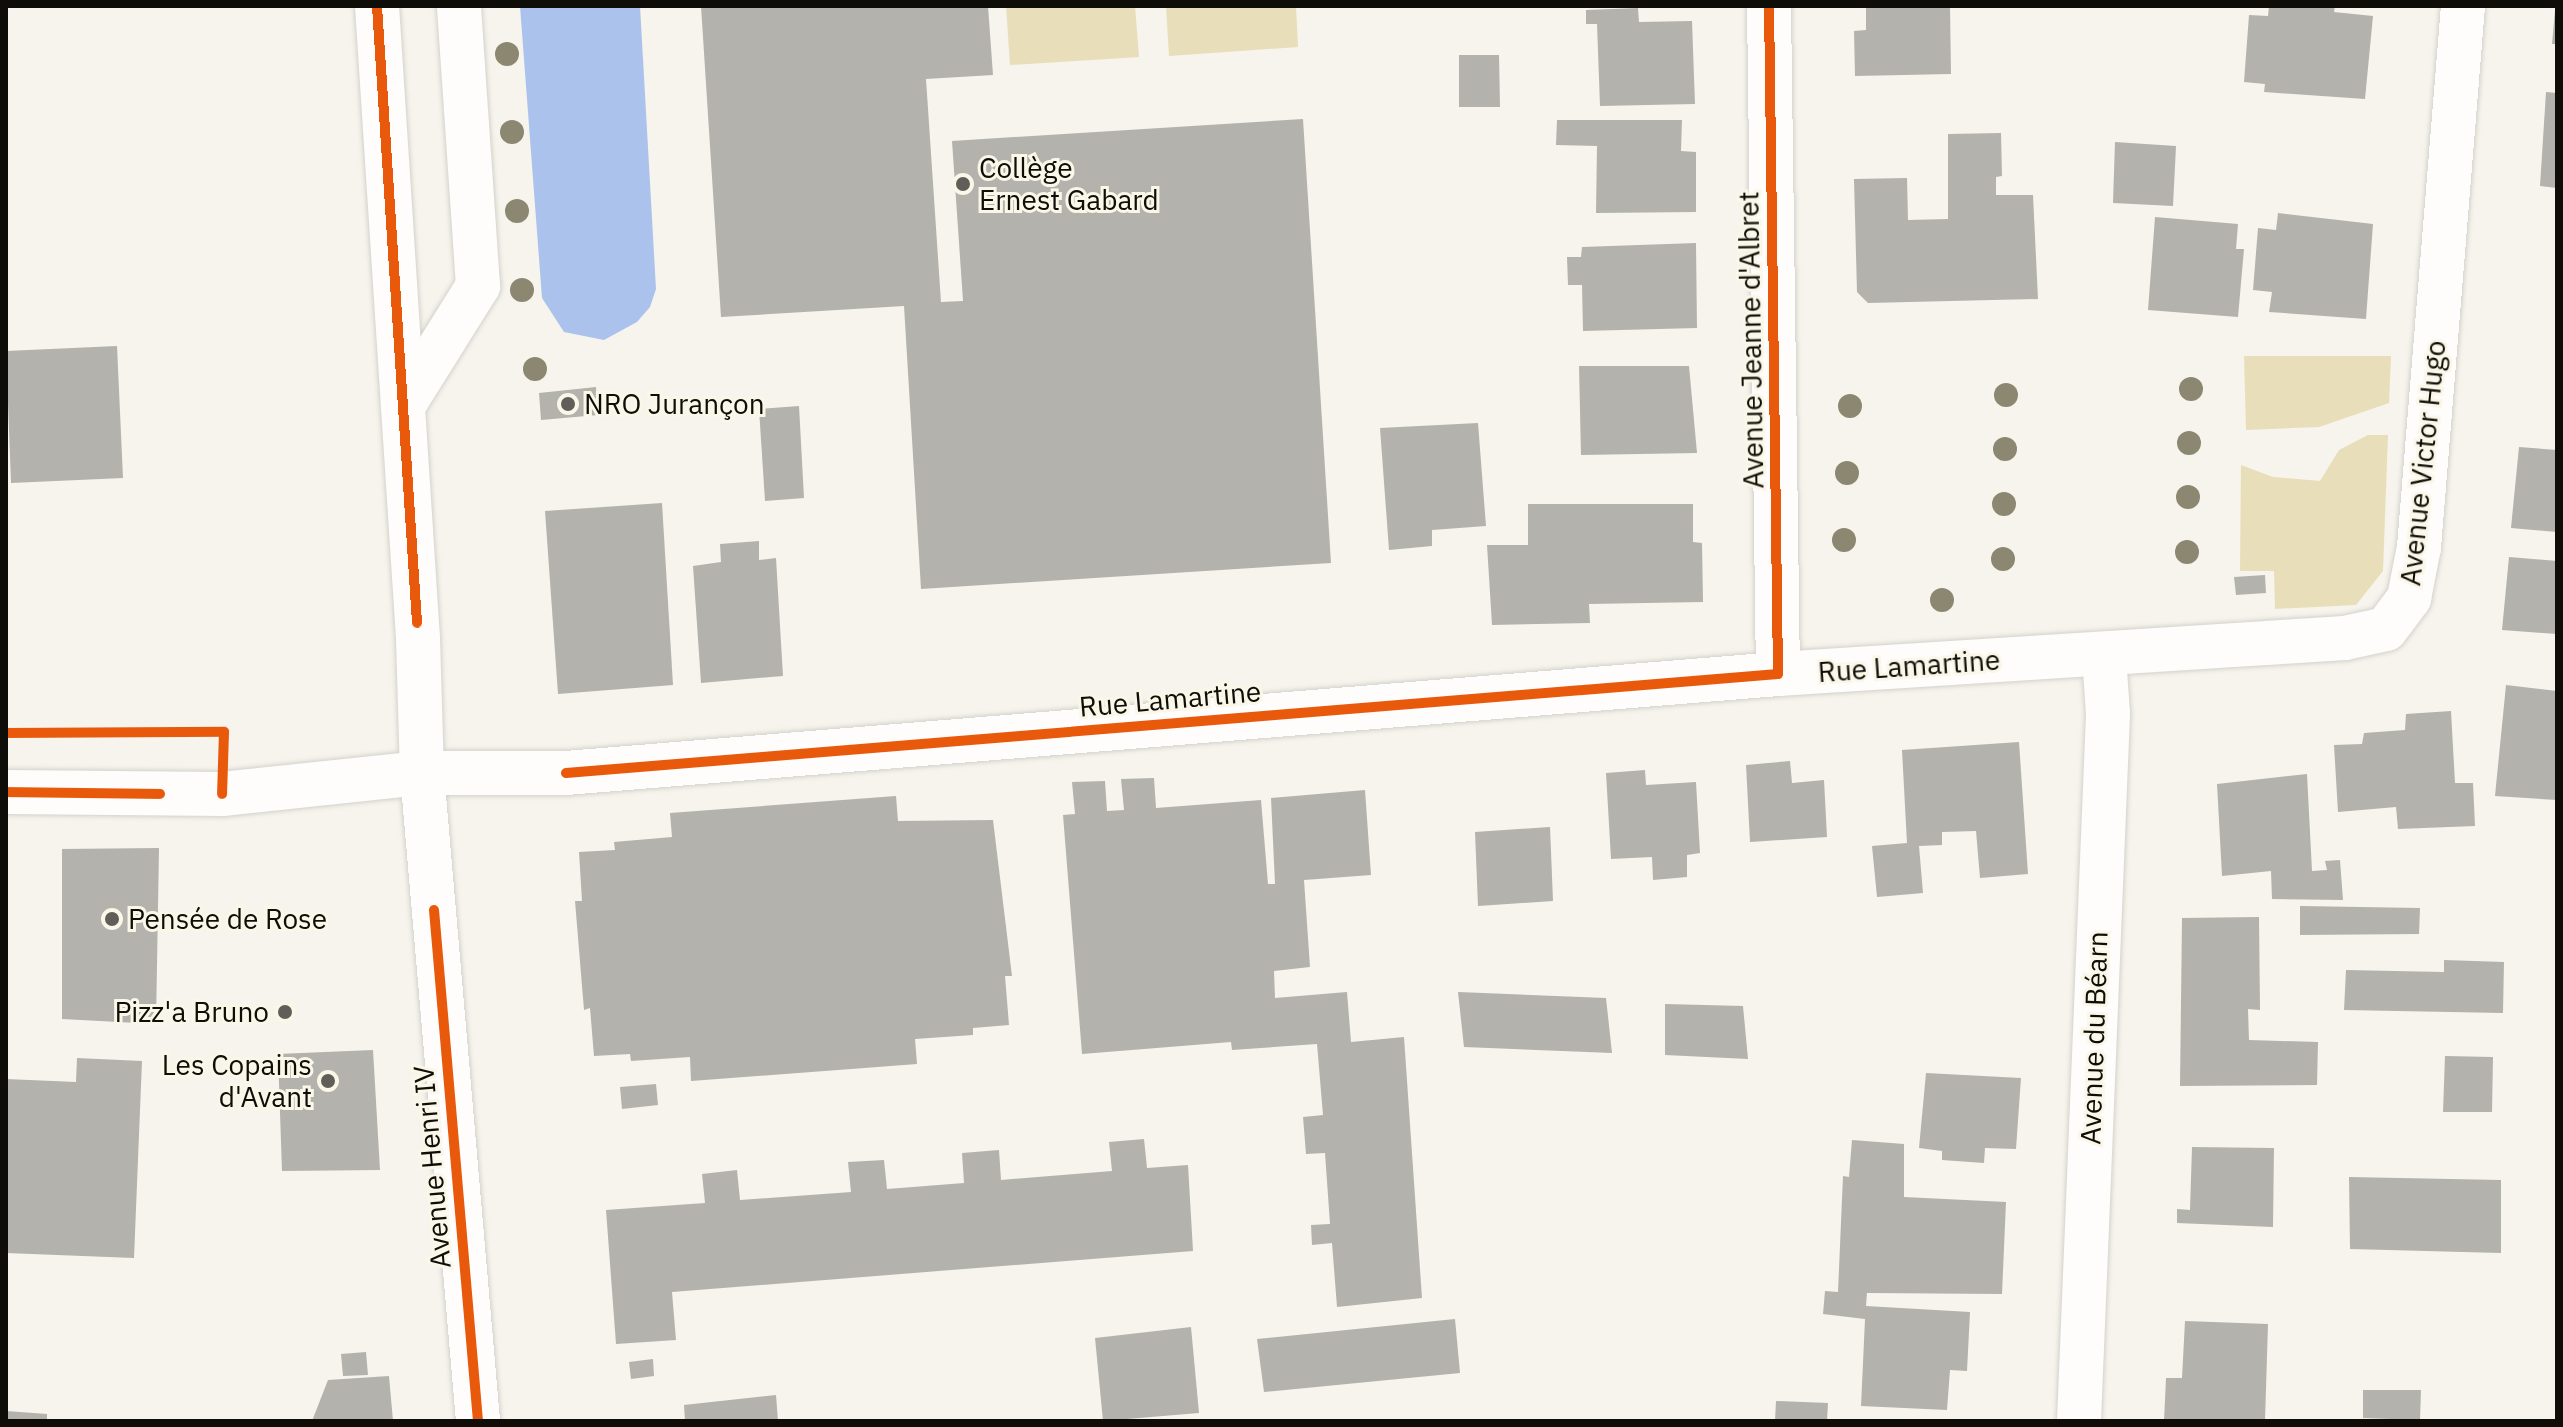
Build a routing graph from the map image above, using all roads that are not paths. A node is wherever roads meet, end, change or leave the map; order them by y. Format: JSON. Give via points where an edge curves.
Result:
{"nodes":[{"id":1,"x":377,"y":6,"type":"edge"},
{"id":2,"x":459,"y":6,"type":"edge"},
{"id":3,"x":1769,"y":6,"type":"edge"},
{"id":4,"x":2463,"y":6,"type":"edge"},
{"id":5,"x":403,"y":406,"type":"junction"},
{"id":6,"x":2104,"y":655,"type":"junction"},
{"id":7,"x":1778,"y":674,"type":"junction"},
{"id":8,"x":422,"y":773,"type":"junction"},
{"id":9,"x":6,"y":792,"type":"edge"},
{"id":10,"x":478,"y":1421,"type":"edge"},
{"id":11,"x":2079,"y":1421,"type":"edge"}],
"edges":[{"from":1,"to":5,"type":"street","name":"Avenue Henri IV"},
{"from":2,"to":5,"type":"street","via":[[478,286]]},
{"from":3,"to":7,"type":"street","name":"Avenue Jeanne d'Albret"},
{"from":4,"to":6,"type":"street","name":"Avenue Victor Hugo","via":[[2419,547],[2409,598],[2386,629],[2345,638]]},
{"from":5,"to":8,"type":"street","name":"Avenue Henri IV"},
{"from":6,"to":7,"type":"street","name":"Rue Lamartine"},
{"from":6,"to":11,"type":"street","name":"Avenue du Béarn","via":[[2108,714]]},
{"from":7,"to":8,"type":"street","name":"Rue Lamartine","via":[[566,773]]},
{"from":8,"to":9,"type":"street","name":"Rue Lamartine","via":[[222,794]]},
{"from":8,"to":10,"type":"street","name":"Avenue Henri IV"}]}
